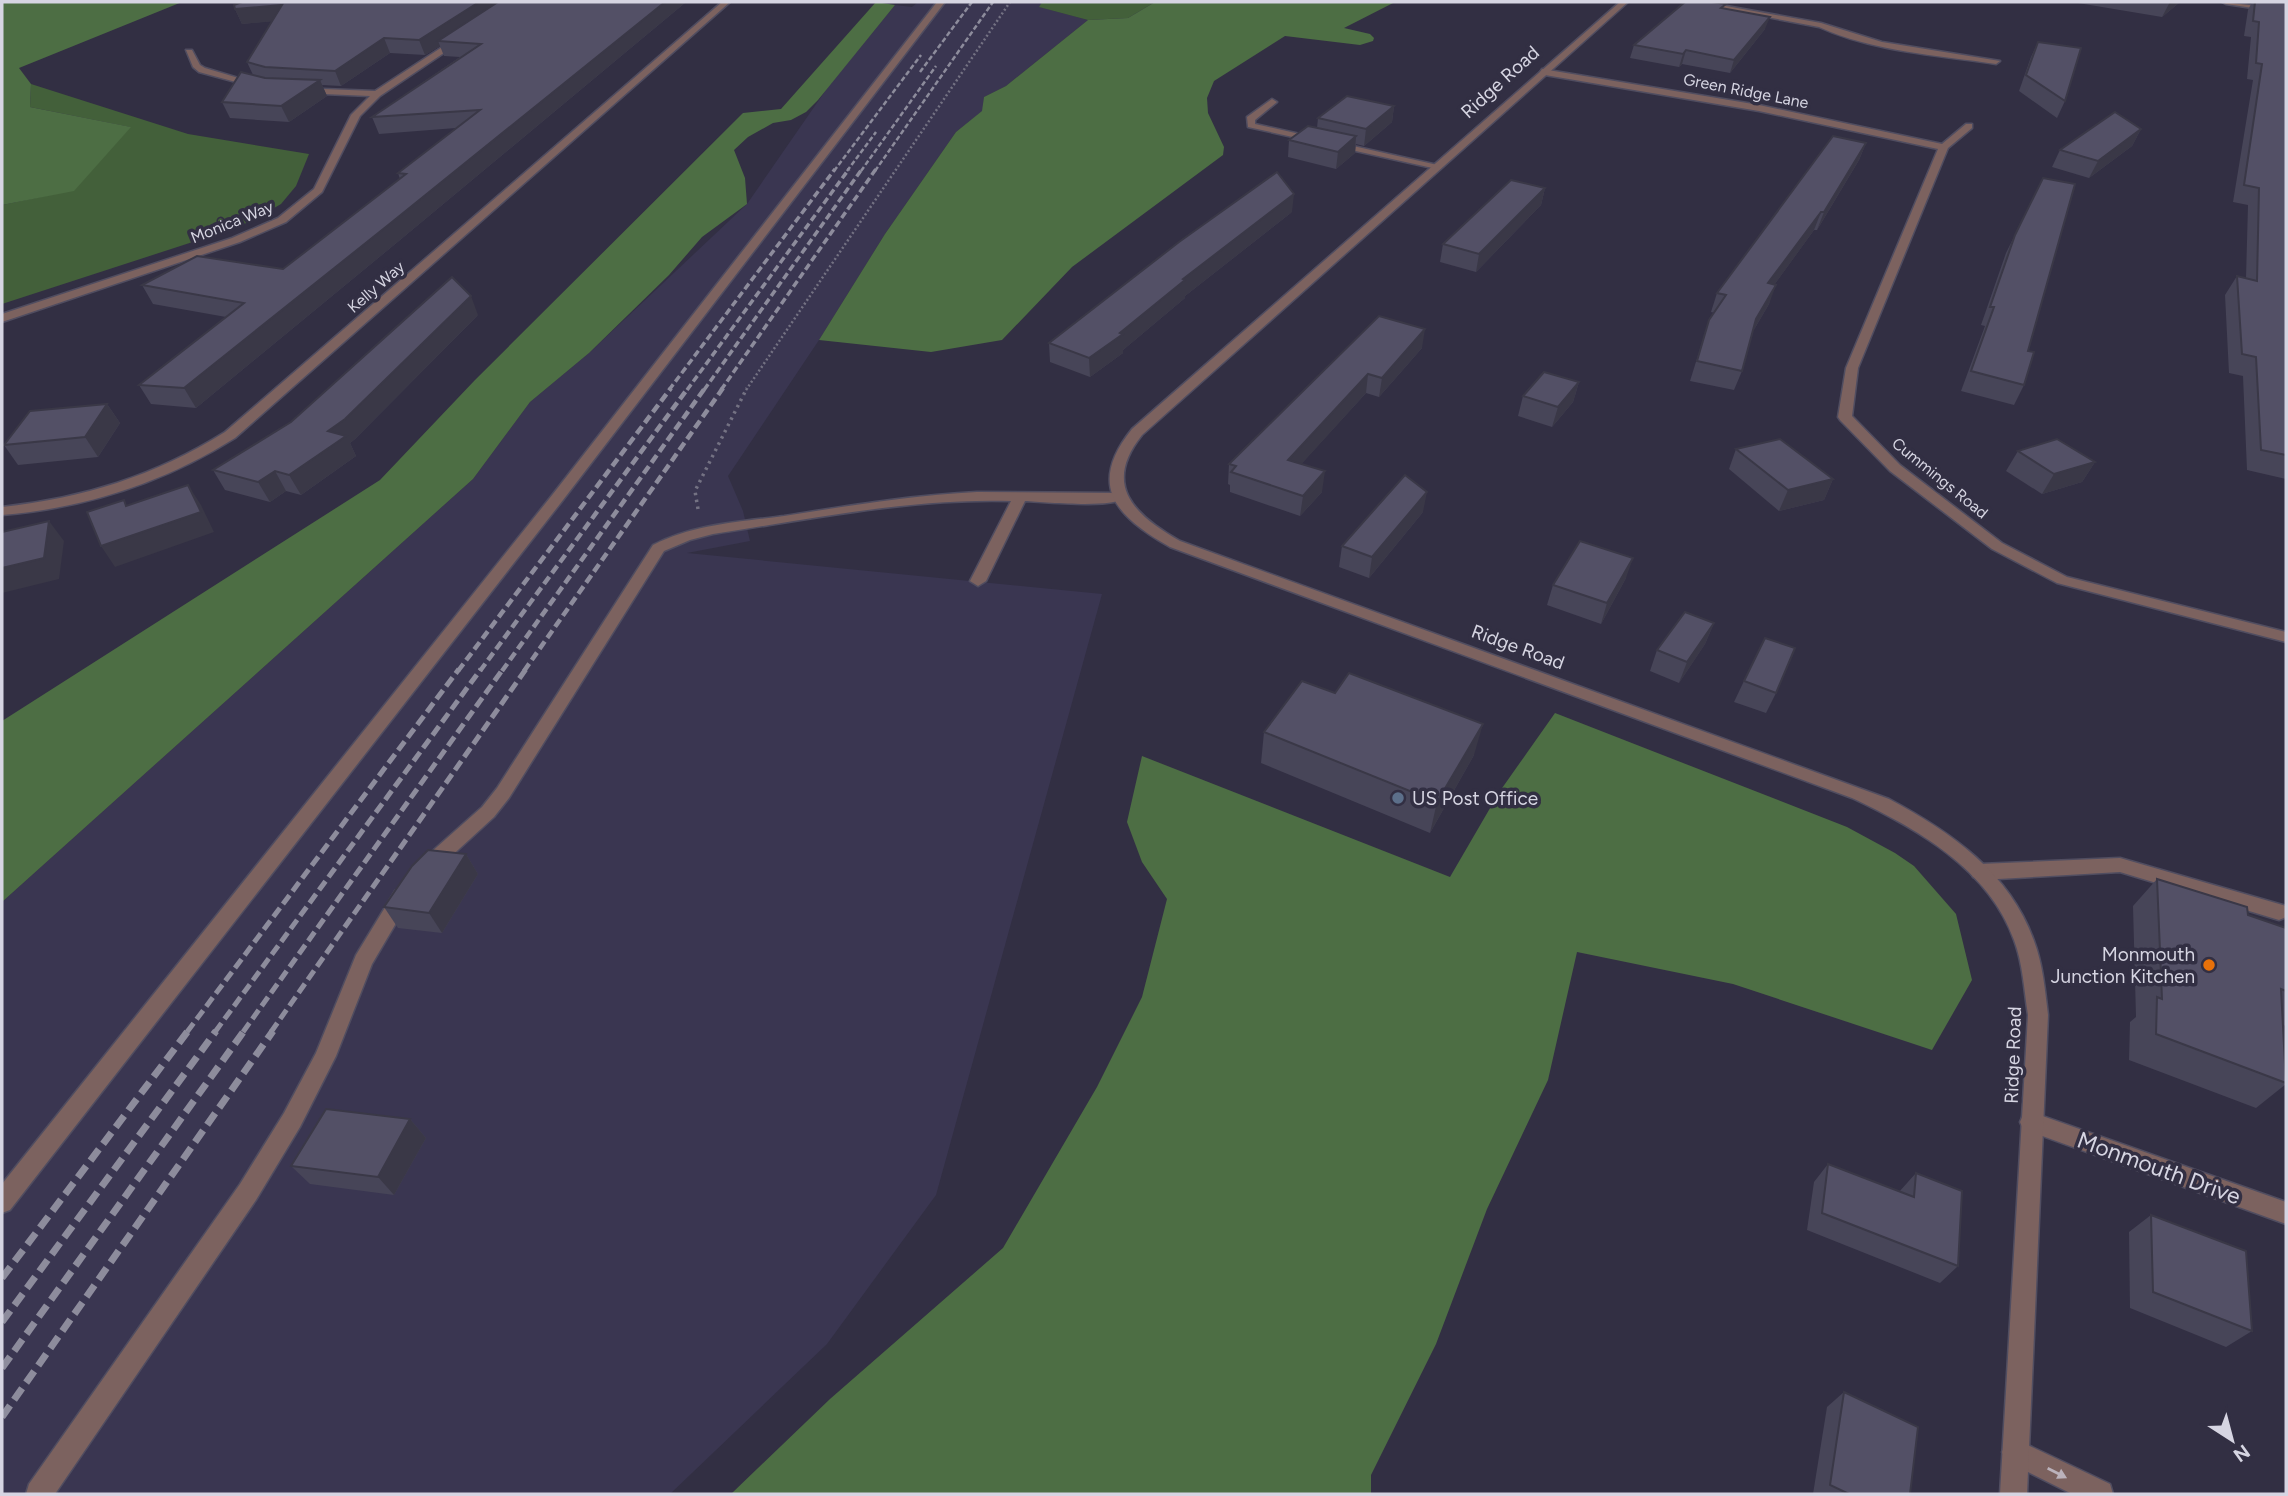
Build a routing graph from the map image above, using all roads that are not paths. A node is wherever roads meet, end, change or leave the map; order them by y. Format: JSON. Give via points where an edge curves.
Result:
{"nodes":[{"id":1,"x":726,"y":2,"type":"edge"},
{"id":2,"x":941,"y":2,"type":"edge"},
{"id":3,"x":1624,"y":2,"type":"edge"},
{"id":4,"x":1692,"y":2,"type":"edge"},
{"id":5,"x":2226,"y":2,"type":"edge"},
{"id":6,"x":2286,"y":11,"type":"edge"},
{"id":7,"x":470,"y":33,"type":"edge"},
{"id":8,"x":190,"y":52,"type":"dead end"},
{"id":9,"x":1996,"y":61,"type":"dead end"},
{"id":10,"x":1542,"y":72,"type":"junction"},
{"id":11,"x":267,"y":87,"type":"edge"},
{"id":12,"x":288,"y":89,"type":"edge"},
{"id":13,"x":377,"y":94,"type":"junction"},
{"id":14,"x":1272,"y":102,"type":"dead end"},
{"id":15,"x":1969,"y":127,"type":"dead end"},
{"id":16,"x":1944,"y":147,"type":"junction"},
{"id":17,"x":1437,"y":166,"type":"junction"},
{"id":18,"x":2,"y":318,"type":"edge"},
{"id":19,"x":1120,"y":497,"type":"junction"},
{"id":20,"x":1019,"y":498,"type":"junction"},
{"id":21,"x":2,"y":511,"type":"edge"},
{"id":22,"x":978,"y":582,"type":"dead end"},
{"id":23,"x":2286,"y":637,"type":"edge"},
{"id":24,"x":1980,"y":872,"type":"junction"},
{"id":25,"x":2279,"y":912,"type":"dead end"},
{"id":26,"x":2031,"y":1122,"type":"junction"},
{"id":27,"x":2,"y":1202,"type":"edge"},
{"id":28,"x":2286,"y":1213,"type":"edge"},
{"id":29,"x":2015,"y":1452,"type":"junction"},
{"id":30,"x":39,"y":1494,"type":"edge"},
{"id":31,"x":2014,"y":1494,"type":"edge"},
{"id":32,"x":2100,"y":1494,"type":"edge"}],
"edges":[{"from":1,"to":21,"type":"street","name":"Kelly Way","via":[[230,435],[171,469],[115,490],[54,505]]},
{"from":2,"to":27,"type":"street"},
{"from":3,"to":10,"type":"street","name":"Ridge Road"},
{"from":4,"to":9,"type":"street","via":[[1812,22],[1839,35]]},
{"from":5,"to":6,"type":"street"},
{"from":7,"to":13,"type":"street","name":"Monica Way"},
{"from":8,"to":11,"type":"street","via":[[204,71]]},
{"from":10,"to":16,"type":"street","name":"Green Ridge Lane","via":[[1759,108]]},
{"from":10,"to":17,"type":"street","name":"Ridge Road"},
{"from":12,"to":13,"type":"street"},
{"from":13,"to":18,"type":"street","name":"Monica Way","via":[[356,115],[318,190],[282,220],[236,240]]},
{"from":14,"to":17,"type":"street","via":[[1250,119],[1251,125]]},
{"from":15,"to":16,"type":"street","name":"Cummings Road"},
{"from":16,"to":23,"type":"street","name":"Cummings Road","via":[[1852,368],[1845,418],[1895,468],[1997,546],[2062,580]]},
{"from":17,"to":19,"type":"street","name":"Ridge Road","via":[[1130,439],[1115,469]]},
{"from":19,"to":20,"type":"street","via":[[1081,501]]},
{"from":19,"to":24,"type":"street","name":"Ridge Road","via":[[1143,525],[1175,544],[1879,802],[1937,835]]},
{"from":20,"to":22,"type":"street"},
{"from":20,"to":30,"type":"street","via":[[917,500],[710,531],[658,548],[503,793],[408,888],[363,961],[325,1056],[292,1120],[248,1192]]},
{"from":24,"to":25,"type":"street","via":[[2120,865]]},
{"from":24,"to":26,"type":"street","name":"Ridge Road","via":[[2017,923],[2031,968],[2038,1015]]},
{"from":26,"to":28,"type":"street","name":"Monmouth Drive"},
{"from":26,"to":29,"type":"street","name":"Ridge Road"},
{"from":29,"to":31,"type":"street","name":"Ridge Road"},
{"from":29,"to":32,"type":"street","one_way":true}]}
